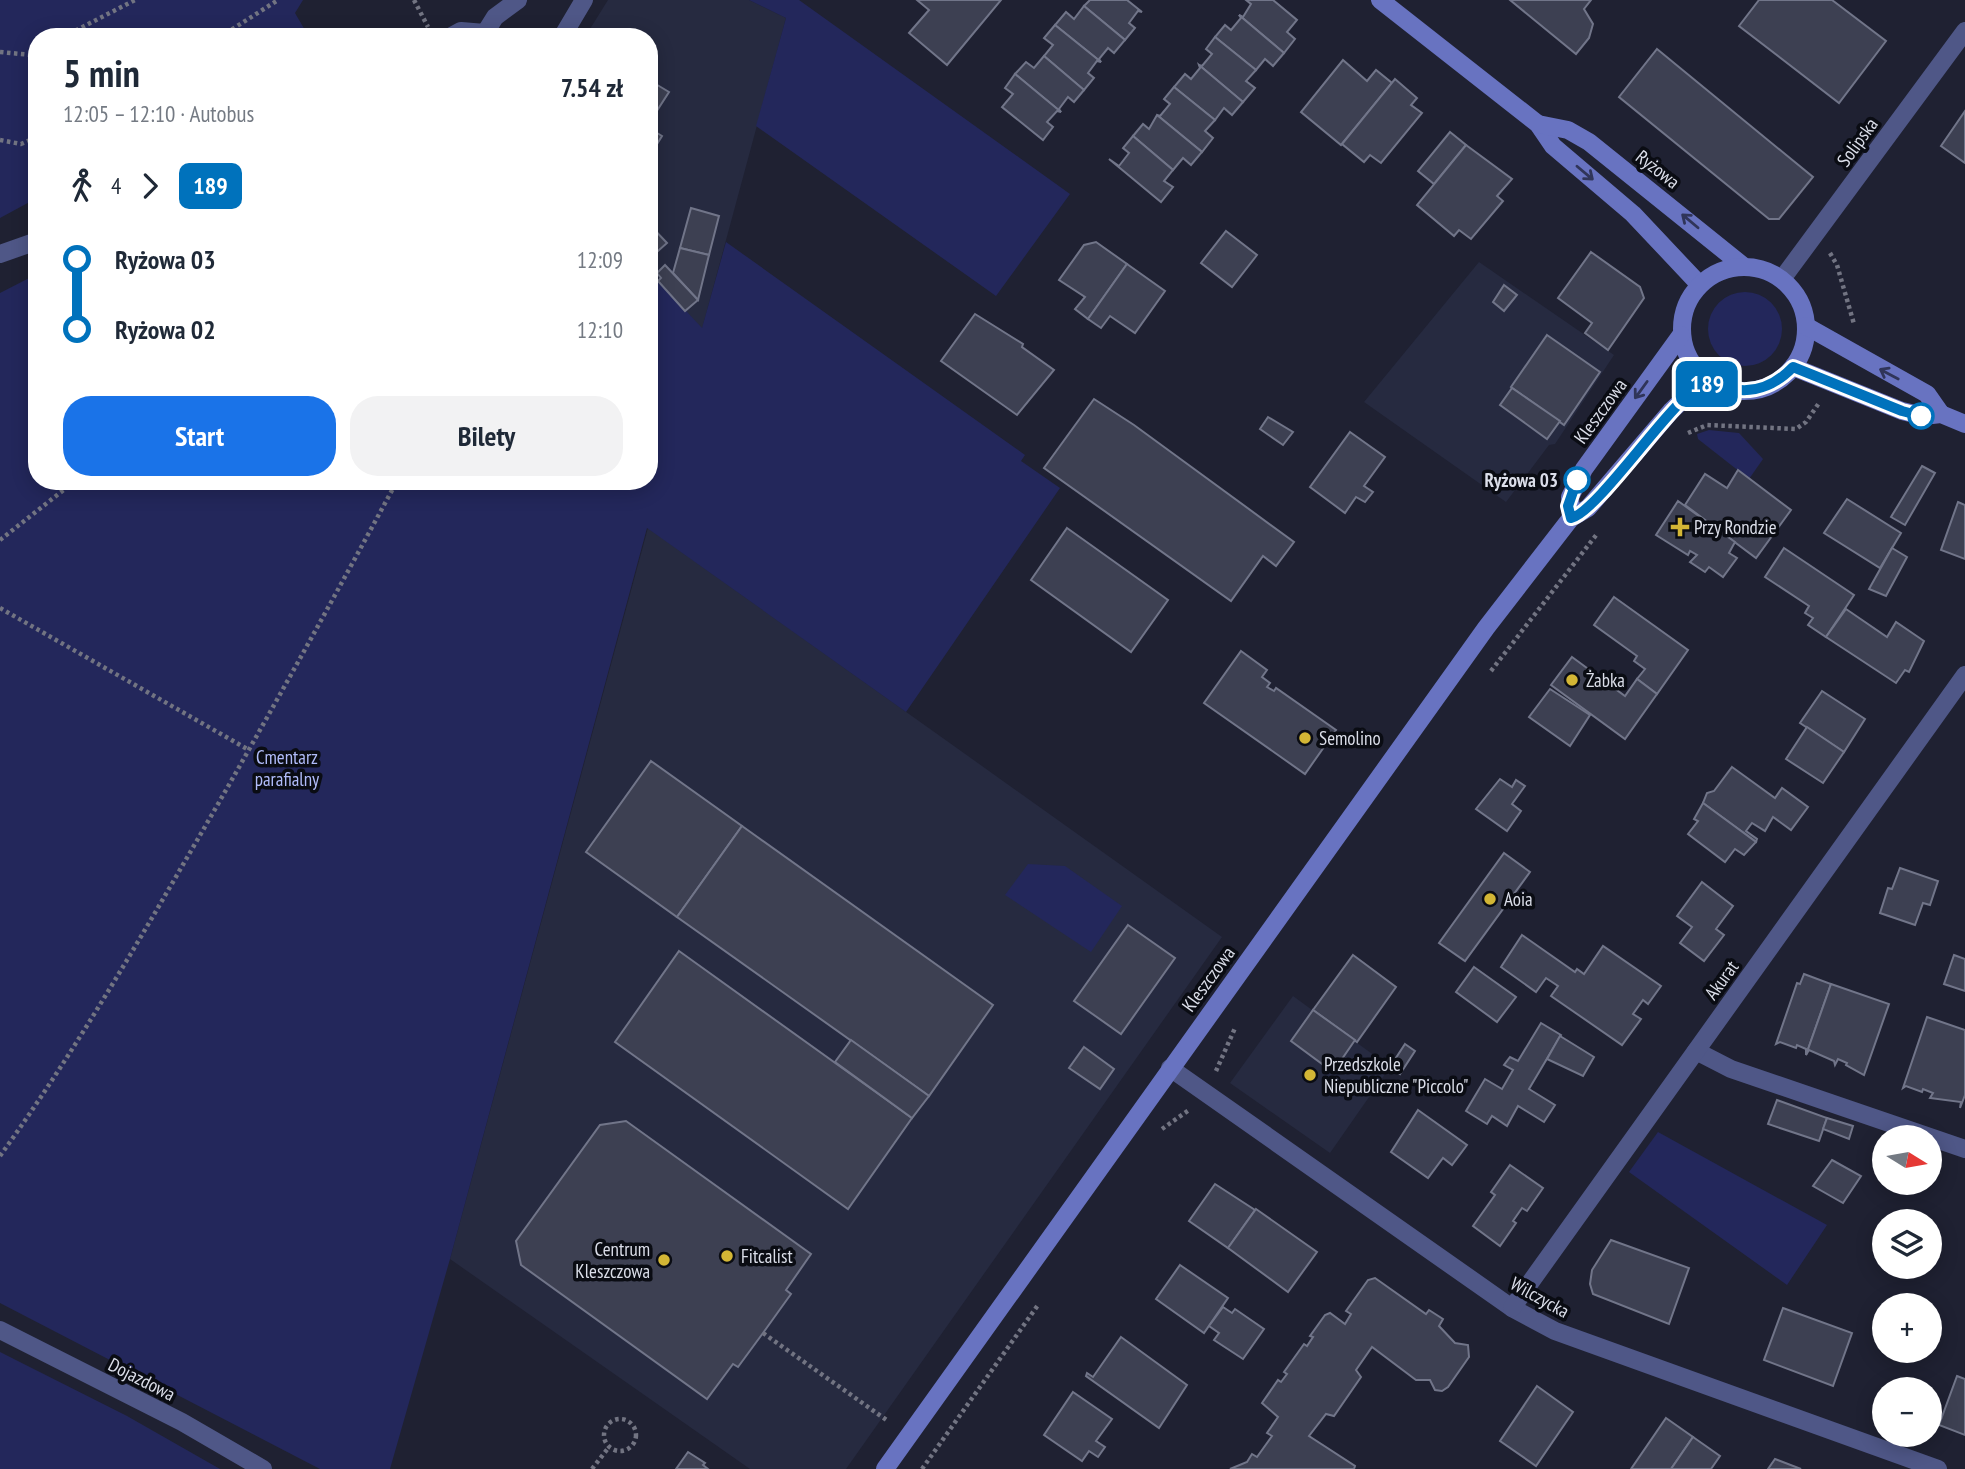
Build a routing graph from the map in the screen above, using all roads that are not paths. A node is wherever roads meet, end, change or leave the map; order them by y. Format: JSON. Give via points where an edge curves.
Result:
{"nodes":[{"id":1,"x":518,"y":0,"type":"edge"},
{"id":2,"x":584,"y":0,"type":"edge"},
{"id":3,"x":1380,"y":0,"type":"edge"},
{"id":4,"x":489,"y":28,"type":"edge"},
{"id":5,"x":567,"y":28,"type":"edge"},
{"id":6,"x":1965,"y":30,"type":"edge"},
{"id":7,"x":1538,"y":124,"type":"junction"},
{"id":8,"x":28,"y":244,"type":"edge"},
{"id":9,"x":0,"y":254,"type":"edge"},
{"id":10,"x":1742,"y":265,"type":"junction"},
{"id":11,"x":1782,"y":279,"type":"junction"},
{"id":12,"x":1699,"y":284,"type":"junction"},
{"id":13,"x":1806,"y":326,"type":"junction"},
{"id":14,"x":1681,"y":335,"type":"junction"},
{"id":15,"x":1793,"y":367,"type":"junction"},
{"id":16,"x":1712,"y":382,"type":"junction"},
{"id":17,"x":1941,"y":414,"type":"junction"},
{"id":18,"x":1965,"y":424,"type":"edge"},
{"id":19,"x":1571,"y":518,"type":"junction"},
{"id":20,"x":1965,"y":676,"type":"edge"},
{"id":21,"x":1696,"y":1051,"type":"junction"},
{"id":22,"x":1170,"y":1068,"type":"junction"},
{"id":23,"x":1965,"y":1149,"type":"edge"},
{"id":24,"x":1512,"y":1308,"type":"junction"},
{"id":25,"x":0,"y":1330,"type":"edge"},
{"id":26,"x":263,"y":1469,"type":"edge"},
{"id":27,"x":884,"y":1469,"type":"edge"},
{"id":28,"x":1938,"y":1469,"type":"edge"}],
"edges":[{"from":1,"to":4,"type":"street","via":[[495,17]]},
{"from":2,"to":5,"type":"street"},
{"from":3,"to":7,"type":"main road","name":"Ryżowa"},
{"from":6,"to":11,"type":"street","name":"Solipska"},
{"from":10,"to":7,"type":"main road","name":"Ryżowa","one_way":true,"via":[[1589,142],[1568,130]]},
{"from":7,"to":12,"type":"main road","name":"Ryżowa","one_way":true,"via":[[1553,146],[1633,214]]},
{"from":8,"to":9,"type":"street"},
{"from":10,"to":11,"type":"main road"},
{"from":10,"to":12,"type":"main road","via":[[1715,272]]},
{"from":11,"to":13,"type":"main road","via":[[1799,299]]},
{"from":12,"to":14,"type":"main road","via":[[1684,308]]},
{"from":13,"to":15,"type":"main road"},
{"from":17,"to":13,"type":"main road","one_way":true,"via":[[1927,394]]},
{"from":14,"to":16,"type":"main road","via":[[1692,364]]},
{"from":14,"to":19,"type":"main road","name":"Kleszczowa","one_way":true,"via":[[1578,479],[1568,506]]},
{"from":15,"to":16,"type":"main road","via":[[1754,391],[1736,391]]},
{"from":15,"to":17,"type":"main road","via":[[1902,411]]},
{"from":16,"to":19,"type":"main road","name":"Kleszczowa","via":[[1686,396],[1588,508]]},
{"from":17,"to":18,"type":"main road"},
{"from":19,"to":22,"type":"main road","name":"Kleszczowa","via":[[1486,628]]},
{"from":20,"to":21,"type":"street","name":"Akurat"},
{"from":21,"to":23,"type":"street","via":[[1731,1069]]},
{"from":21,"to":24,"type":"street","name":"Akurat"},
{"from":22,"to":24,"type":"street","name":"Wilczycka"},
{"from":22,"to":27,"type":"main road","name":"Kleszczowa"},
{"from":24,"to":28,"type":"street","name":"Wilczycka","via":[[1555,1331]]},
{"from":25,"to":26,"type":"street","name":"Dojazdowa","via":[[182,1422]]}]}
